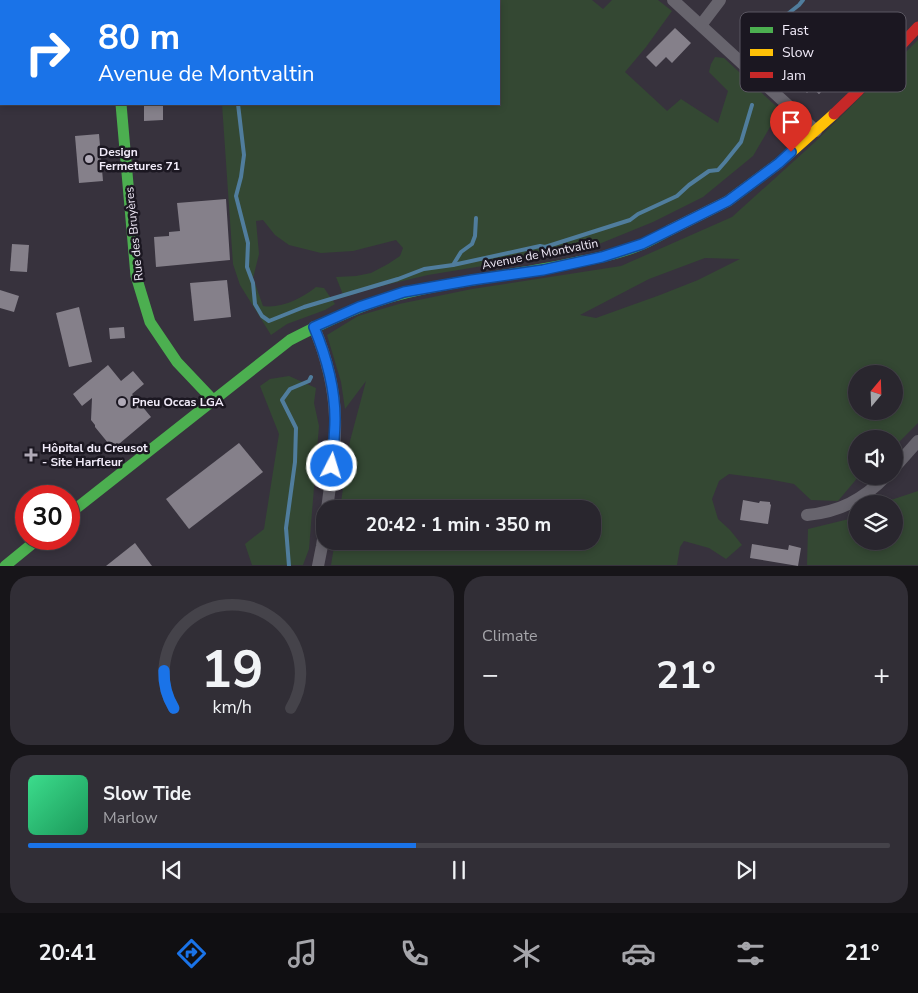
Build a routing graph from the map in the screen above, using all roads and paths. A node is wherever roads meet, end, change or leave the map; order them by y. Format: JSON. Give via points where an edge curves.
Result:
{"nodes":[{"id":1,"x":673,"y":0,"type":"edge"},
{"id":2,"x":720,"y":0,"type":"edge"},
{"id":3,"x":701,"y":25,"type":"junction"},
{"id":4,"x":918,"y":27,"type":"edge"},
{"id":5,"x":906,"y":40,"type":"edge"},
{"id":6,"x":740,"y":61,"type":"edge"},
{"id":7,"x":774,"y":92,"type":"edge"},
{"id":8,"x":857,"y":92,"type":"edge"},
{"id":9,"x":121,"y":105,"type":"edge"},
{"id":10,"x":816,"y":131,"type":"junction"},
{"id":11,"x":314,"y":327,"type":"junction"},
{"id":12,"x":213,"y":400,"type":"junction"},
{"id":13,"x":918,"y":441,"type":"edge"},
{"id":14,"x":903,"y":458,"type":"edge"},
{"id":15,"x":876,"y":485,"type":"edge"},
{"id":16,"x":328,"y":500,"type":"edge"},
{"id":17,"x":80,"y":505,"type":"edge"},
{"id":18,"x":807,"y":515,"type":"dead end"},
{"id":19,"x":24,"y":550,"type":"edge"},
{"id":20,"x":321,"y":550,"type":"edge"},
{"id":21,"x":4,"y":566,"type":"edge"},
{"id":22,"x":318,"y":566,"type":"edge"}],
"edges":[{"from":1,"to":3,"type":"street"},
{"from":2,"to":3,"type":"street"},
{"from":3,"to":6,"type":"street"},
{"from":4,"to":5,"type":"street","name":"Avenue de Montvaltin"},
{"from":7,"to":10,"type":"street"},
{"from":8,"to":10,"type":"street","name":"Avenue de Montvaltin"},
{"from":9,"to":12,"type":"street","name":"Rue des Bruyères","via":[[136,276],[150,322],[177,362]]},
{"from":10,"to":11,"type":"street","name":"Avenue de Montvaltin","via":[[728,201],[642,244],[543,270],[404,292]]},
{"from":11,"to":12,"type":"street","name":"Avenue de Montvaltin","via":[[290,340]]},
{"from":11,"to":16,"type":"street","via":[[329,371],[335,417]]},
{"from":12,"to":17,"type":"street","name":"Avenue de Montvaltin"},
{"from":13,"to":14,"type":"street"},
{"from":15,"to":18,"type":"street","via":[[838,509]]},
{"from":19,"to":21,"type":"street"},
{"from":20,"to":22,"type":"street"}]}
